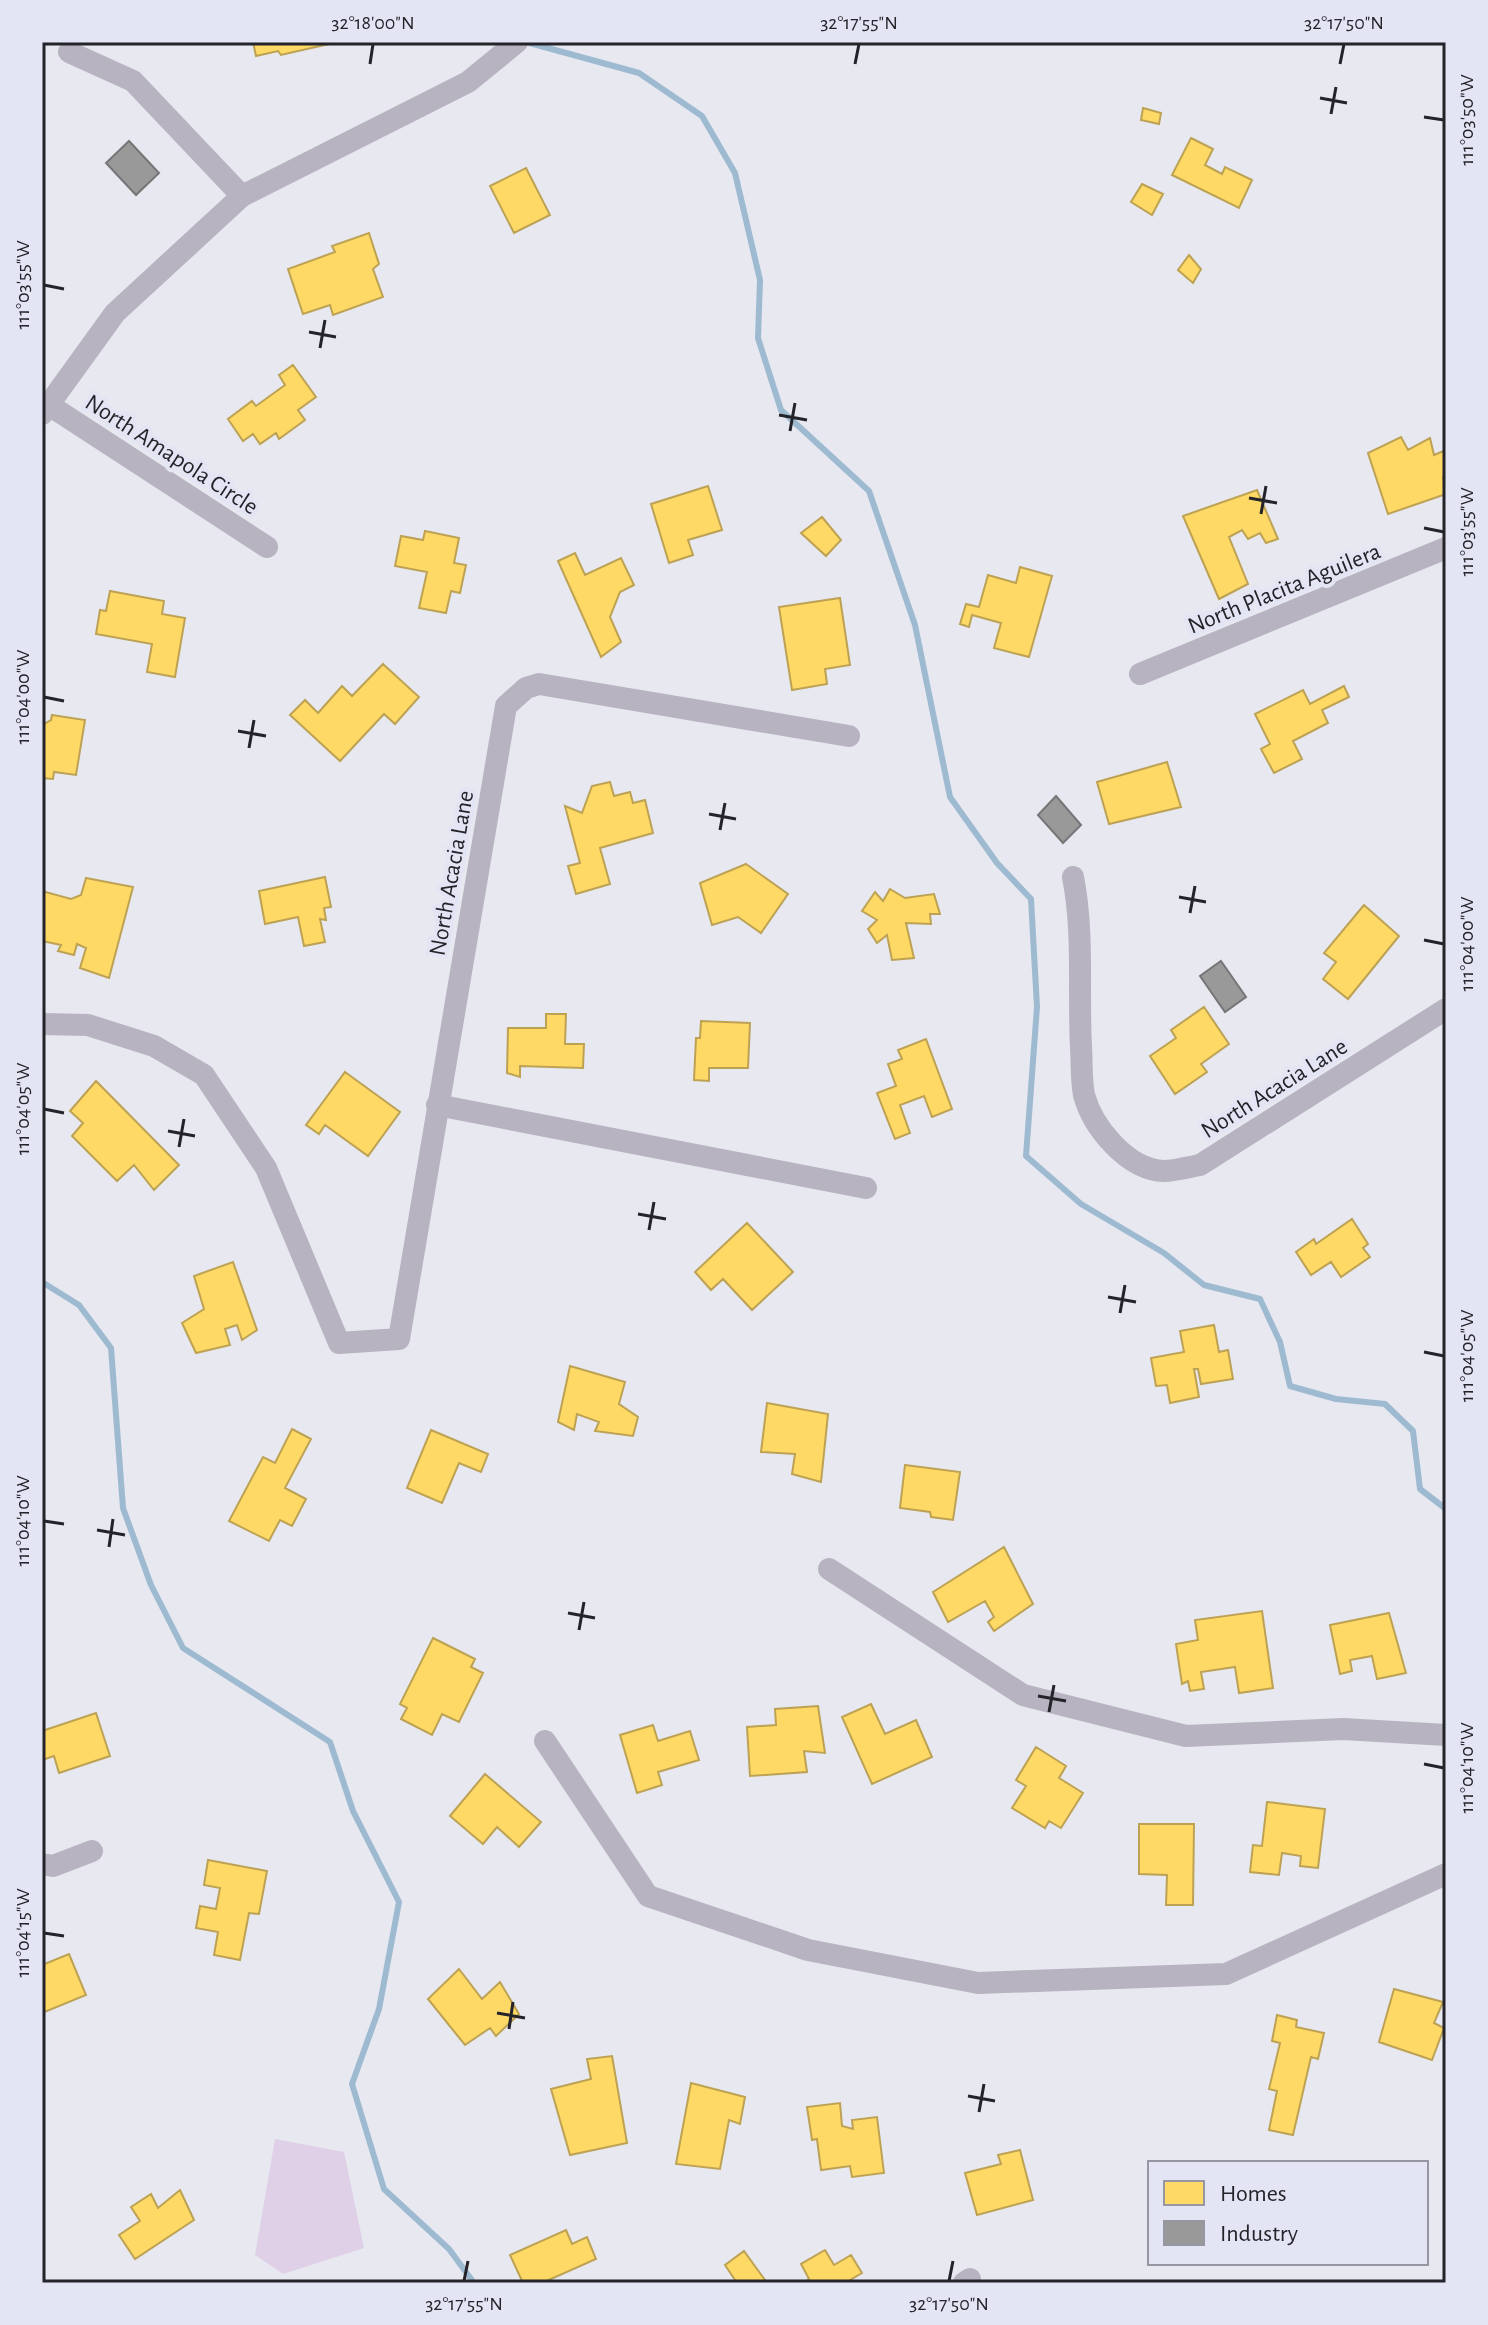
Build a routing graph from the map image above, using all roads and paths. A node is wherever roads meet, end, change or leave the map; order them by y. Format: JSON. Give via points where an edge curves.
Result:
{"nodes":[{"id":1,"x":517,"y":42,"type":"edge"},
{"id":2,"x":69,"y":52,"type":"dead end"},
{"id":3,"x":242,"y":196,"type":"junction"},
{"id":4,"x":45,"y":409,"type":"edge"},
{"id":5,"x":267,"y":547,"type":"dead end"},
{"id":6,"x":1446,"y":548,"type":"edge"},
{"id":7,"x":1140,"y":674,"type":"dead end"},
{"id":8,"x":849,"y":736,"type":"dead end"},
{"id":9,"x":1073,"y":877,"type":"dead end"},
{"id":10,"x":1446,"y":1009,"type":"edge"},
{"id":11,"x":42,"y":1024,"type":"edge"},
{"id":12,"x":437,"y":1105,"type":"junction"},
{"id":13,"x":866,"y":1188,"type":"dead end"},
{"id":14,"x":829,"y":1569,"type":"dead end"},
{"id":15,"x":1446,"y":1735,"type":"edge"},
{"id":16,"x":545,"y":1741,"type":"dead end"},
{"id":17,"x":92,"y":1851,"type":"dead end"},
{"id":18,"x":42,"y":1864,"type":"edge"},
{"id":19,"x":1446,"y":1874,"type":"edge"}],
"edges":[{"from":1,"to":3,"type":"street","via":[[468,82]]},
{"from":2,"to":3,"type":"street","via":[[133,81]]},
{"from":3,"to":4,"type":"street","via":[[115,313]]},
{"from":4,"to":5,"type":"street","name":"North Amapola Circle"},
{"from":6,"to":7,"type":"street","name":"North Placita Aguilera"},
{"from":8,"to":12,"type":"street","name":"North Acacia Lane","via":[[539,684],[526,688],[506,706]]},
{"from":9,"to":10,"type":"street","name":"North Acacia Lane","via":[[1080,912],[1084,1095],[1102,1131],[1132,1159],[1151,1168],[1200,1165]]},
{"from":11,"to":12,"type":"street","name":"North Acacia Lane","via":[[88,1025],[114,1033],[154,1046],[204,1075],[266,1168],[339,1343],[399,1339]]},
{"from":12,"to":13,"type":"street"},
{"from":14,"to":15,"type":"street","via":[[1023,1695],[1186,1736],[1343,1729]]},
{"from":16,"to":19,"type":"street","via":[[648,1896],[808,1950],[978,1983],[1226,1974]]},
{"from":17,"to":18,"type":"street","via":[[53,1866]]}]}
